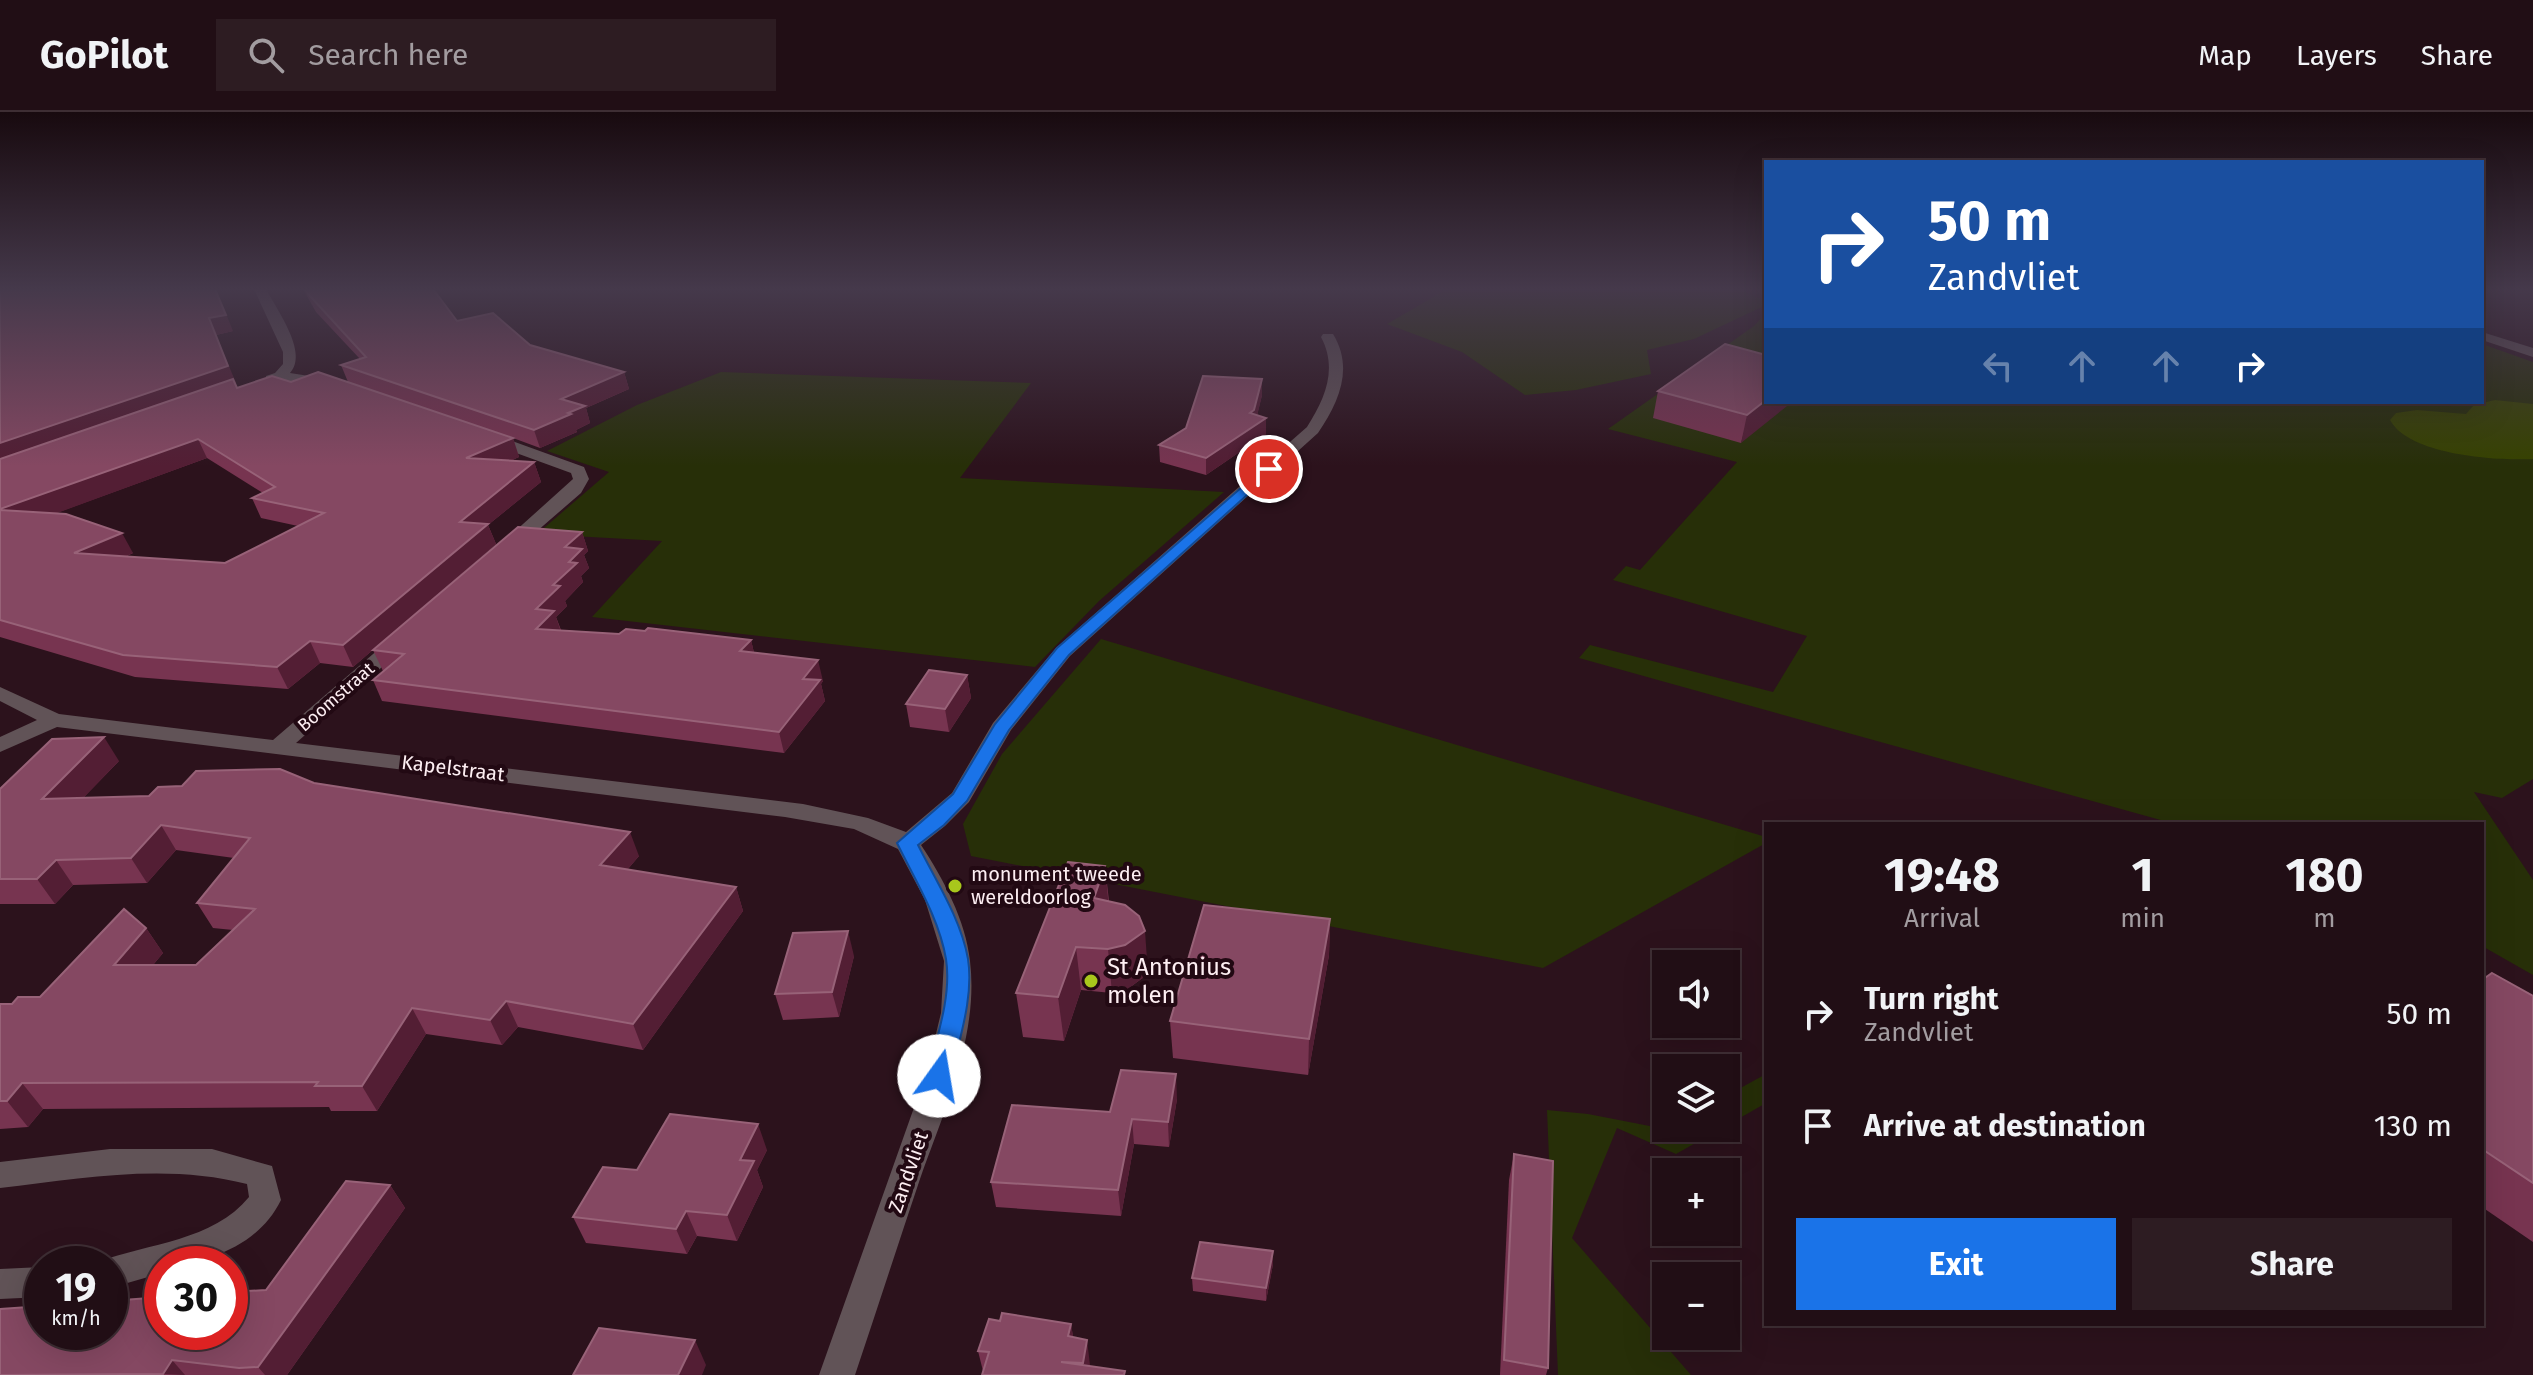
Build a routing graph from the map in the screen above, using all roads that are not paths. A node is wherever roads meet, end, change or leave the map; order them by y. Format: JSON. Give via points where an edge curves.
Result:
{"nodes":[{"id":1,"x":288,"y":348,"type":"edge"},
{"id":2,"x":1333,"y":348,"type":"edge"},
{"id":3,"x":280,"y":376,"type":"junction"},
{"id":4,"x":250,"y":386,"type":"edge"},
{"id":5,"x":349,"y":390,"type":"edge"},
{"id":6,"x":464,"y":429,"type":"edge"},
{"id":7,"x":492,"y":561,"type":"edge"},
{"id":8,"x":421,"y":623,"type":"edge"},
{"id":9,"x":0,"y":693,"type":"edge"},
{"id":10,"x":54,"y":720,"type":"junction"},
{"id":11,"x":0,"y":745,"type":"edge"},
{"id":12,"x":278,"y":747,"type":"junction"},
{"id":13,"x":907,"y":843,"type":"junction"},
{"id":14,"x":0,"y":1175,"type":"edge"},
{"id":15,"x":128,"y":1268,"type":"edge"},
{"id":16,"x":24,"y":1283,"type":"edge"},
{"id":17,"x":0,"y":1284,"type":"edge"},
{"id":18,"x":837,"y":1375,"type":"edge"}],
"edges":[{"from":1,"to":3,"type":"street","via":[[290,365]]},
{"from":2,"to":13,"type":"street","via":[[1337,356],[1330,401],[1313,430],[1063,652],[1001,728],[961,797]]},
{"from":3,"to":4,"type":"street"},
{"from":3,"to":5,"type":"street","via":[[320,380]]},
{"from":6,"to":7,"type":"street","via":[[564,464],[578,470],[581,479]]},
{"from":8,"to":12,"type":"street","name":"Boomstraat"},
{"from":9,"to":10,"type":"street","name":"Kapelstraat"},
{"from":10,"to":11,"type":"street"},
{"from":10,"to":12,"type":"street","name":"Kapelstraat"},
{"from":12,"to":13,"type":"street","name":"Kapelstraat","via":[[783,809],[875,829]]},
{"from":13,"to":18,"type":"street","name":"Zandvliet","via":[[951,939],[957,961],[956,1001],[923,1129]]},
{"from":14,"to":15,"type":"street","via":[[110,1162],[212,1162],[261,1175],[265,1200],[245,1225],[197,1248]]},
{"from":16,"to":17,"type":"street"}]}
